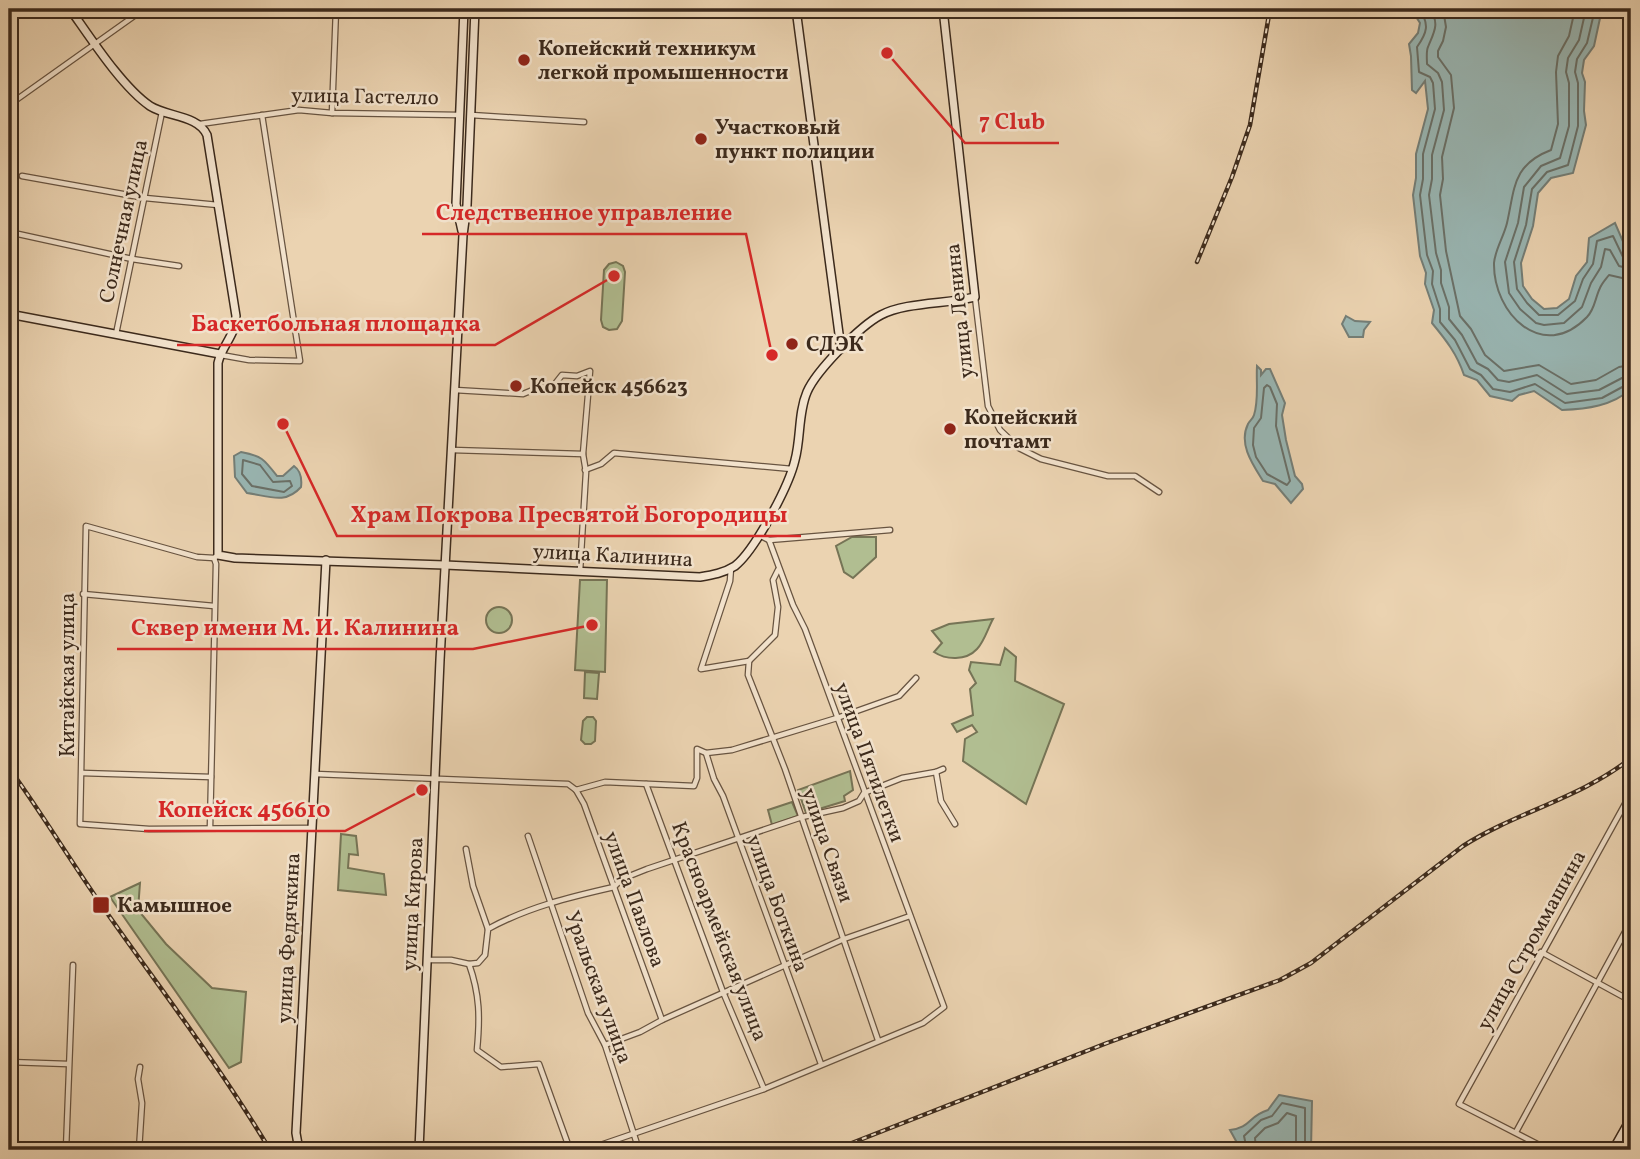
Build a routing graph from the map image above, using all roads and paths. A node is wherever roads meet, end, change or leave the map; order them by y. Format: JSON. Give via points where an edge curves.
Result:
{"nodes":[{"id":1,"x":24,"y":9,"type":"edge"},
{"id":2,"x":70,"y":9,"type":"edge"},
{"id":3,"x":144,"y":9,"type":"edge"},
{"id":4,"x":336,"y":9,"type":"edge"},
{"id":5,"x":464,"y":9,"type":"edge"},
{"id":6,"x":475,"y":9,"type":"edge"},
{"id":7,"x":943,"y":9,"type":"edge"},
{"id":8,"x":797,"y":10,"type":"edge"},
{"id":9,"x":9,"y":20,"type":"edge"},
{"id":10,"x":95,"y":43,"type":"junction"},
{"id":11,"x":461,"y":78,"type":"junction"},
{"id":12,"x":472,"y":79,"type":"junction"},
{"id":13,"x":9,"y":105,"type":"edge"},
{"id":14,"x":162,"y":113,"type":"junction"},
{"id":15,"x":332,"y":113,"type":"junction"},
{"id":16,"x":262,"y":115,"type":"junction"},
{"id":17,"x":460,"y":115,"type":"junction"},
{"id":18,"x":471,"y":115,"type":"junction"},
{"id":19,"x":584,"y":122,"type":"dead end"},
{"id":20,"x":200,"y":124,"type":"junction"},
{"id":21,"x":22,"y":176,"type":"dead end"},
{"id":22,"x":145,"y":198,"type":"junction"},
{"id":23,"x":219,"y":205,"type":"junction"},
{"id":24,"x":9,"y":232,"type":"edge"},
{"id":25,"x":463,"y":235,"type":"junction"},
{"id":26,"x":132,"y":259,"type":"junction"},
{"id":27,"x":179,"y":266,"type":"dead end"},
{"id":28,"x":975,"y":297,"type":"junction"},
{"id":29,"x":9,"y":314,"type":"edge"},
{"id":30,"x":116,"y":336,"type":"junction"},
{"id":31,"x":841,"y":349,"type":"junction"},
{"id":32,"x":220,"y":354,"type":"junction"},
{"id":33,"x":455,"y":390,"type":"junction"},
{"id":34,"x":452,"y":450,"type":"junction"},
{"id":35,"x":583,"y":454,"type":"junction"},
{"id":36,"x":793,"y":469,"type":"junction"},
{"id":37,"x":585,"y":470,"type":"junction"},
{"id":38,"x":1159,"y":492,"type":"dead end"},
{"id":39,"x":890,"y":530,"type":"dead end"},
{"id":40,"x":759,"y":535,"type":"junction"},
{"id":41,"x":769,"y":540,"type":"junction"},
{"id":42,"x":216,"y":557,"type":"junction"},
{"id":43,"x":326,"y":560,"type":"junction"},
{"id":44,"x":445,"y":565,"type":"junction"},
{"id":45,"x":731,"y":568,"type":"junction"},
{"id":46,"x":778,"y":569,"type":"junction"},
{"id":47,"x":580,"y":572,"type":"junction"},
{"id":48,"x":83,"y":594,"type":"junction"},
{"id":49,"x":214,"y":606,"type":"junction"},
{"id":50,"x":748,"y":661,"type":"junction"},
{"id":51,"x":916,"y":678,"type":"dead end"},
{"id":52,"x":837,"y":718,"type":"junction"},
{"id":53,"x":772,"y":738,"type":"junction"},
{"id":54,"x":706,"y":753,"type":"junction"},
{"id":55,"x":943,"y":769,"type":"dead end"},
{"id":56,"x":936,"y":772,"type":"junction"},
{"id":57,"x":82,"y":773,"type":"junction"},
{"id":58,"x":315,"y":775,"type":"junction"},
{"id":59,"x":211,"y":777,"type":"junction"},
{"id":60,"x":435,"y":778,"type":"junction"},
{"id":61,"x":646,"y":784,"type":"junction"},
{"id":62,"x":576,"y":790,"type":"junction"},
{"id":63,"x":864,"y":793,"type":"junction"},
{"id":64,"x":1631,"y":793,"type":"edge"},
{"id":65,"x":802,"y":817,"type":"junction"},
{"id":66,"x":955,"y":824,"type":"dead end"},
{"id":67,"x":210,"y":828,"type":"junction"},
{"id":68,"x":311,"y":828,"type":"junction"},
{"id":69,"x":528,"y":836,"type":"dead end"},
{"id":70,"x":738,"y":838,"type":"junction"},
{"id":71,"x":466,"y":849,"type":"dead end"},
{"id":72,"x":675,"y":862,"type":"junction"},
{"id":73,"x":614,"y":887,"type":"junction"},
{"id":74,"x":551,"y":902,"type":"junction"},
{"id":75,"x":910,"y":916,"type":"junction"},
{"id":76,"x":1631,"y":921,"type":"edge"},
{"id":77,"x":488,"y":929,"type":"junction"},
{"id":78,"x":844,"y":939,"type":"junction"},
{"id":79,"x":1541,"y":952,"type":"junction"},
{"id":80,"x":426,"y":960,"type":"junction"},
{"id":81,"x":469,"y":964,"type":"junction"},
{"id":82,"x":73,"y":965,"type":"dead end"},
{"id":83,"x":785,"y":965,"type":"junction"},
{"id":84,"x":1597,"y":983,"type":"junction"},
{"id":85,"x":723,"y":992,"type":"junction"},
{"id":86,"x":1631,"y":1001,"type":"edge"},
{"id":87,"x":662,"y":1020,"type":"junction"},
{"id":88,"x":878,"y":1040,"type":"junction"},
{"id":89,"x":605,"y":1045,"type":"junction"},
{"id":90,"x":9,"y":1062,"type":"edge"},
{"id":91,"x":68,"y":1064,"type":"junction"},
{"id":92,"x":821,"y":1064,"type":"junction"},
{"id":93,"x":140,"y":1067,"type":"dead end"},
{"id":94,"x":764,"y":1089,"type":"junction"},
{"id":95,"x":1631,"y":1118,"type":"edge"},
{"id":96,"x":1516,"y":1132,"type":"junction"},
{"id":97,"x":635,"y":1135,"type":"junction"},
{"id":98,"x":66,"y":1150,"type":"edge"},
{"id":99,"x":139,"y":1150,"type":"edge"},
{"id":100,"x":299,"y":1150,"type":"edge"},
{"id":101,"x":419,"y":1150,"type":"edge"},
{"id":102,"x":570,"y":1150,"type":"edge"},
{"id":103,"x":586,"y":1150,"type":"edge"},
{"id":104,"x":639,"y":1150,"type":"edge"},
{"id":105,"x":1549,"y":1150,"type":"edge"},
{"id":106,"x":1614,"y":1150,"type":"edge"}],
"edges":[{"from":1,"to":9,"type":"street"},
{"from":2,"to":10,"type":"street","name":"улица Гастелло"},
{"from":3,"to":10,"type":"street"},
{"from":4,"to":15,"type":"street"},
{"from":5,"to":11,"type":"street"},
{"from":6,"to":12,"type":"street"},
{"from":7,"to":28,"type":"street","name":"улица Ленина"},
{"from":8,"to":31,"type":"street"},
{"from":10,"to":13,"type":"street"},
{"from":10,"to":14,"type":"street","name":"улица Гастелло","via":[[135,93]]},
{"from":11,"to":12,"type":"street"},
{"from":11,"to":17,"type":"street"},
{"from":12,"to":18,"type":"street"},
{"from":14,"to":20,"type":"street","name":"улица Гастелло"},
{"from":14,"to":22,"type":"street","name":"Солнечная улица"},
{"from":15,"to":16,"type":"street","name":"улица Гастелло","via":[[299,110]]},
{"from":15,"to":17,"type":"street","name":"улица Гастелло"},
{"from":16,"to":20,"type":"street","name":"улица Гастелло"},
{"from":16,"to":32,"type":"street","via":[[300,361]]},
{"from":17,"to":18,"type":"street","name":"улица Гастелло"},
{"from":17,"to":25,"type":"street","via":[[456,204]]},
{"from":18,"to":19,"type":"street","name":"улица Гастелло"},
{"from":18,"to":25,"type":"street"},
{"from":20,"to":23,"type":"street","via":[[207,135]]},
{"from":21,"to":22,"type":"street"},
{"from":22,"to":23,"type":"street"},
{"from":22,"to":26,"type":"street","name":"Солнечная улица"},
{"from":23,"to":32,"type":"street","via":[[236,316],[234,332]]},
{"from":24,"to":26,"type":"street"},
{"from":25,"to":33,"type":"street","name":"улица Кирова"},
{"from":26,"to":27,"type":"street"},
{"from":26,"to":30,"type":"street","name":"Солнечная улица"},
{"from":28,"to":31,"type":"street","via":[[882,315]]},
{"from":28,"to":38,"type":"street","name":"улица Ленина","via":[[988,406],[1000,430],[1019,448],[1041,459],[1108,476],[1135,476]]},
{"from":29,"to":30,"type":"street"},
{"from":30,"to":32,"type":"street"},
{"from":31,"to":36,"type":"street","via":[[807,393]]},
{"from":32,"to":42,"type":"street"},
{"from":33,"to":34,"type":"street","name":"улица Кирова"},
{"from":33,"to":35,"type":"street","via":[[523,394],[540,387],[551,389],[562,375],[590,371]]},
{"from":34,"to":35,"type":"street"},
{"from":34,"to":44,"type":"street","name":"улица Кирова"},
{"from":35,"to":37,"type":"street"},
{"from":36,"to":37,"type":"street","via":[[614,453]]},
{"from":36,"to":40,"type":"street"},
{"from":37,"to":47,"type":"street"},
{"from":39,"to":41,"type":"street"},
{"from":40,"to":41,"type":"street"},
{"from":40,"to":45,"type":"street"},
{"from":41,"to":46,"type":"street","name":"улица Пятилетки"},
{"from":42,"to":43,"type":"street","name":"улица Калинина"},
{"from":42,"to":48,"type":"street","name":"Китайская улица","via":[[163,550],[86,526]]},
{"from":42,"to":49,"type":"street"},
{"from":43,"to":44,"type":"street","name":"улица Калинина"},
{"from":43,"to":58,"type":"street","name":"улица Федячкина"},
{"from":44,"to":47,"type":"street","name":"улица Калинина"},
{"from":44,"to":60,"type":"street","name":"улица Кирова"},
{"from":45,"to":47,"type":"street","name":"улица Калинина","via":[[699,577]]},
{"from":45,"to":50,"type":"street","via":[[701,669]]},
{"from":46,"to":50,"type":"street","via":[[773,580],[778,607],[775,635]]},
{"from":46,"to":52,"type":"street","name":"улица Пятилетки"},
{"from":48,"to":49,"type":"street"},
{"from":48,"to":57,"type":"street","name":"Китайская улица"},
{"from":49,"to":59,"type":"street"},
{"from":50,"to":53,"type":"street","name":"улица Связи","via":[[748,675]]},
{"from":51,"to":52,"type":"street","via":[[899,696]]},
{"from":52,"to":53,"type":"street"},
{"from":52,"to":63,"type":"street","name":"улица Пятилетки"},
{"from":53,"to":54,"type":"street"},
{"from":53,"to":65,"type":"street","name":"улица Связи"},
{"from":54,"to":61,"type":"street","via":[[697,749],[694,786]]},
{"from":54,"to":70,"type":"street","name":"улица Боткина"},
{"from":55,"to":56,"type":"street"},
{"from":56,"to":63,"type":"street","via":[[902,778]]},
{"from":56,"to":66,"type":"street","via":[[941,802]]},
{"from":57,"to":59,"type":"street"},
{"from":57,"to":67,"type":"street","name":"Китайская улица","via":[[80,824]]},
{"from":58,"to":60,"type":"street"},
{"from":58,"to":68,"type":"street","name":"улица Федячкина"},
{"from":59,"to":67,"type":"street"},
{"from":60,"to":62,"type":"street","via":[[568,784]]},
{"from":60,"to":80,"type":"street","name":"улица Кирова"},
{"from":61,"to":62,"type":"street","via":[[605,782]]},
{"from":61,"to":72,"type":"street","name":"Красноармейская улица"},
{"from":62,"to":73,"type":"street","name":"улица Павлова"},
{"from":63,"to":65,"type":"street","via":[[859,801],[843,808]]},
{"from":63,"to":75,"type":"street","name":"улица Пятилетки"},
{"from":64,"to":79,"type":"street","name":"улица Строммашина"},
{"from":65,"to":70,"type":"street"},
{"from":65,"to":78,"type":"street","name":"улица Связи"},
{"from":67,"to":68,"type":"street"},
{"from":68,"to":100,"type":"street","name":"улица Федячкина","via":[[296,1133]]},
{"from":69,"to":74,"type":"street","name":"Уральская улица"},
{"from":70,"to":72,"type":"street"},
{"from":70,"to":83,"type":"street","name":"улица Боткина"},
{"from":71,"to":77,"type":"street"},
{"from":72,"to":73,"type":"street","via":[[622,879]]},
{"from":72,"to":85,"type":"street","name":"Красноармейская улица"},
{"from":73,"to":74,"type":"street"},
{"from":73,"to":87,"type":"street","name":"улица Павлова"},
{"from":74,"to":77,"type":"street"},
{"from":74,"to":89,"type":"street","name":"Уральская улица","via":[[588,1013]]},
{"from":75,"to":78,"type":"street"},
{"from":75,"to":88,"type":"street","name":"улица Пятилетки","via":[[944,1007],[923,1023]]},
{"from":76,"to":84,"type":"street"},
{"from":77,"to":81,"type":"street","via":[[485,955],[478,963]]},
{"from":78,"to":83,"type":"street"},
{"from":78,"to":88,"type":"street","name":"улица Связи"},
{"from":79,"to":84,"type":"street"},
{"from":79,"to":96,"type":"street","name":"улица Строммашина","via":[[1459,1104]]},
{"from":80,"to":81,"type":"street"},
{"from":80,"to":101,"type":"street","name":"улица Кирова"},
{"from":81,"to":102,"type":"street","via":[[480,1018],[477,1050],[501,1068],[539,1063]]},
{"from":82,"to":91,"type":"street"},
{"from":83,"to":85,"type":"street"},
{"from":83,"to":92,"type":"street","name":"улица Боткина"},
{"from":84,"to":86,"type":"street"},
{"from":84,"to":96,"type":"street"},
{"from":85,"to":87,"type":"street"},
{"from":85,"to":94,"type":"street","name":"Красноармейская улица"},
{"from":87,"to":89,"type":"street"},
{"from":88,"to":92,"type":"street"},
{"from":89,"to":97,"type":"street","name":"Уральская улица"},
{"from":90,"to":91,"type":"street"},
{"from":91,"to":98,"type":"street"},
{"from":92,"to":94,"type":"street"},
{"from":93,"to":99,"type":"street"},
{"from":94,"to":97,"type":"street"},
{"from":95,"to":106,"type":"street"},
{"from":96,"to":105,"type":"street"},
{"from":97,"to":103,"type":"street"},
{"from":97,"to":104,"type":"street","name":"Уральская улица"}]}
